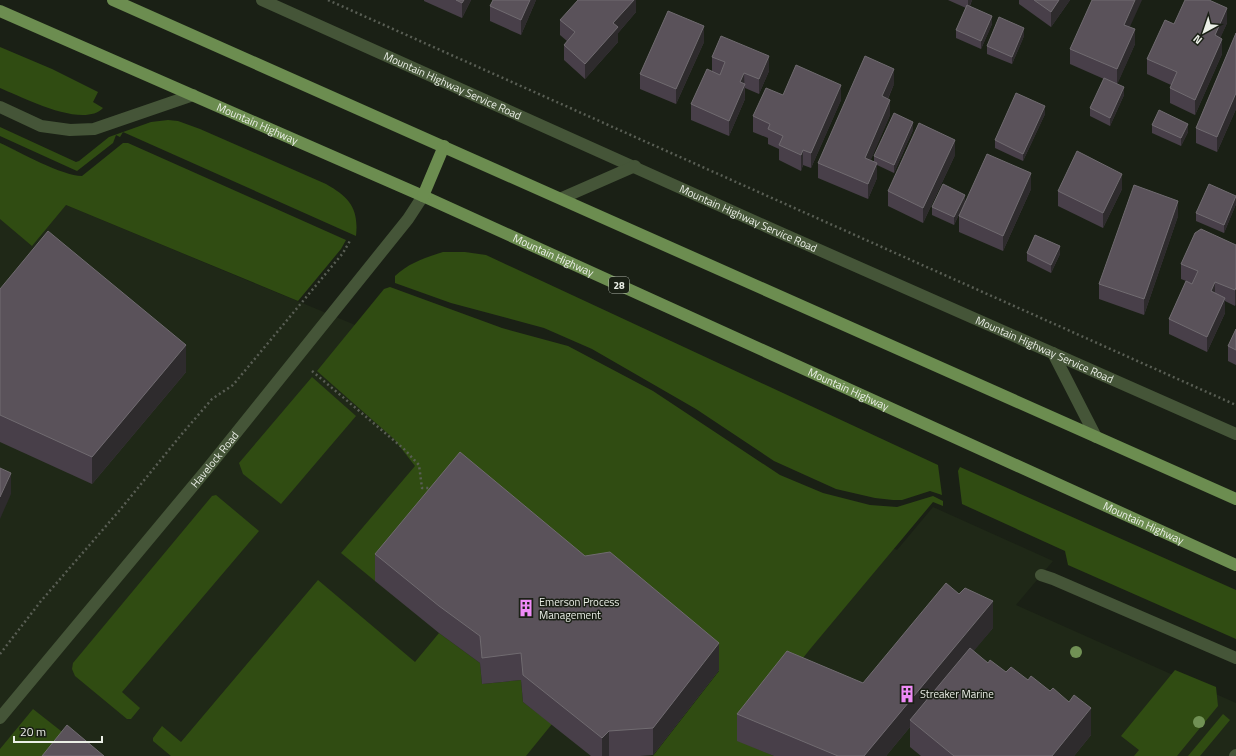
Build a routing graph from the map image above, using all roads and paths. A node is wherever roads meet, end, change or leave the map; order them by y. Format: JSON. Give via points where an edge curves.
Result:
{"nodes":[{"id":1,"x":113,"y":0,"type":"edge"},
{"id":2,"x":262,"y":0,"type":"edge"},
{"id":3,"x":328,"y":0,"type":"edge"},
{"id":4,"x":0,"y":11,"type":"edge"},
{"id":5,"x":193,"y":95,"type":"junction"},
{"id":6,"x":0,"y":107,"type":"edge"},
{"id":7,"x":444,"y":146,"type":"junction"},
{"id":8,"x":635,"y":166,"type":"junction"},
{"id":9,"x":423,"y":196,"type":"junction"},
{"id":10,"x":562,"y":198,"type":"junction"},
{"id":11,"x":351,"y":239,"type":"dead end"},
{"id":12,"x":1053,"y":353,"type":"junction"},
{"id":13,"x":297,"y":358,"type":"junction"},
{"id":14,"x":1236,"y":405,"type":"edge"},
{"id":15,"x":1236,"y":434,"type":"edge"},
{"id":16,"x":1096,"y":437,"type":"junction"},
{"id":17,"x":436,"y":488,"type":"edge"},
{"id":18,"x":1236,"y":499,"type":"edge"},
{"id":19,"x":1236,"y":565,"type":"edge"},
{"id":20,"x":1041,"y":575,"type":"dead end"},
{"id":21,"x":0,"y":654,"type":"edge"},
{"id":22,"x":1236,"y":658,"type":"edge"},
{"id":23,"x":0,"y":718,"type":"edge"}],
"edges":[{"from":1,"to":7,"type":"main road"},
{"from":2,"to":8,"type":"street","name":"Mountain Highway Service Road"},
{"from":3,"to":14,"type":"path"},
{"from":4,"to":5,"type":"main road","name":"Mountain Highway","number":"28"},
{"from":5,"to":6,"type":"street","via":[[94,129],[70,130],[41,126]]},
{"from":5,"to":9,"type":"main road","name":"Mountain Highway","number":"28"},
{"from":7,"to":9,"type":"main road"},
{"from":7,"to":10,"type":"main road"},
{"from":8,"to":10,"type":"street"},
{"from":8,"to":12,"type":"street","name":"Mountain Highway Service Road"},
{"from":9,"to":13,"type":"street","name":"Havelock Road","via":[[408,219]]},
{"from":9,"to":19,"type":"main road","name":"Mountain Highway","number":"28"},
{"from":10,"to":16,"type":"main road"},
{"from":11,"to":21,"type":"path","via":[[233,385],[212,399],[119,512],[41,601]]},
{"from":12,"to":15,"type":"street","name":"Mountain Highway Service Road"},
{"from":12,"to":16,"type":"street"},
{"from":13,"to":17,"type":"path","via":[[404,449],[419,465],[422,488]]},
{"from":13,"to":23,"type":"street","name":"Havelock Road"},
{"from":16,"to":18,"type":"main road"},
{"from":20,"to":22,"type":"street"}]}
